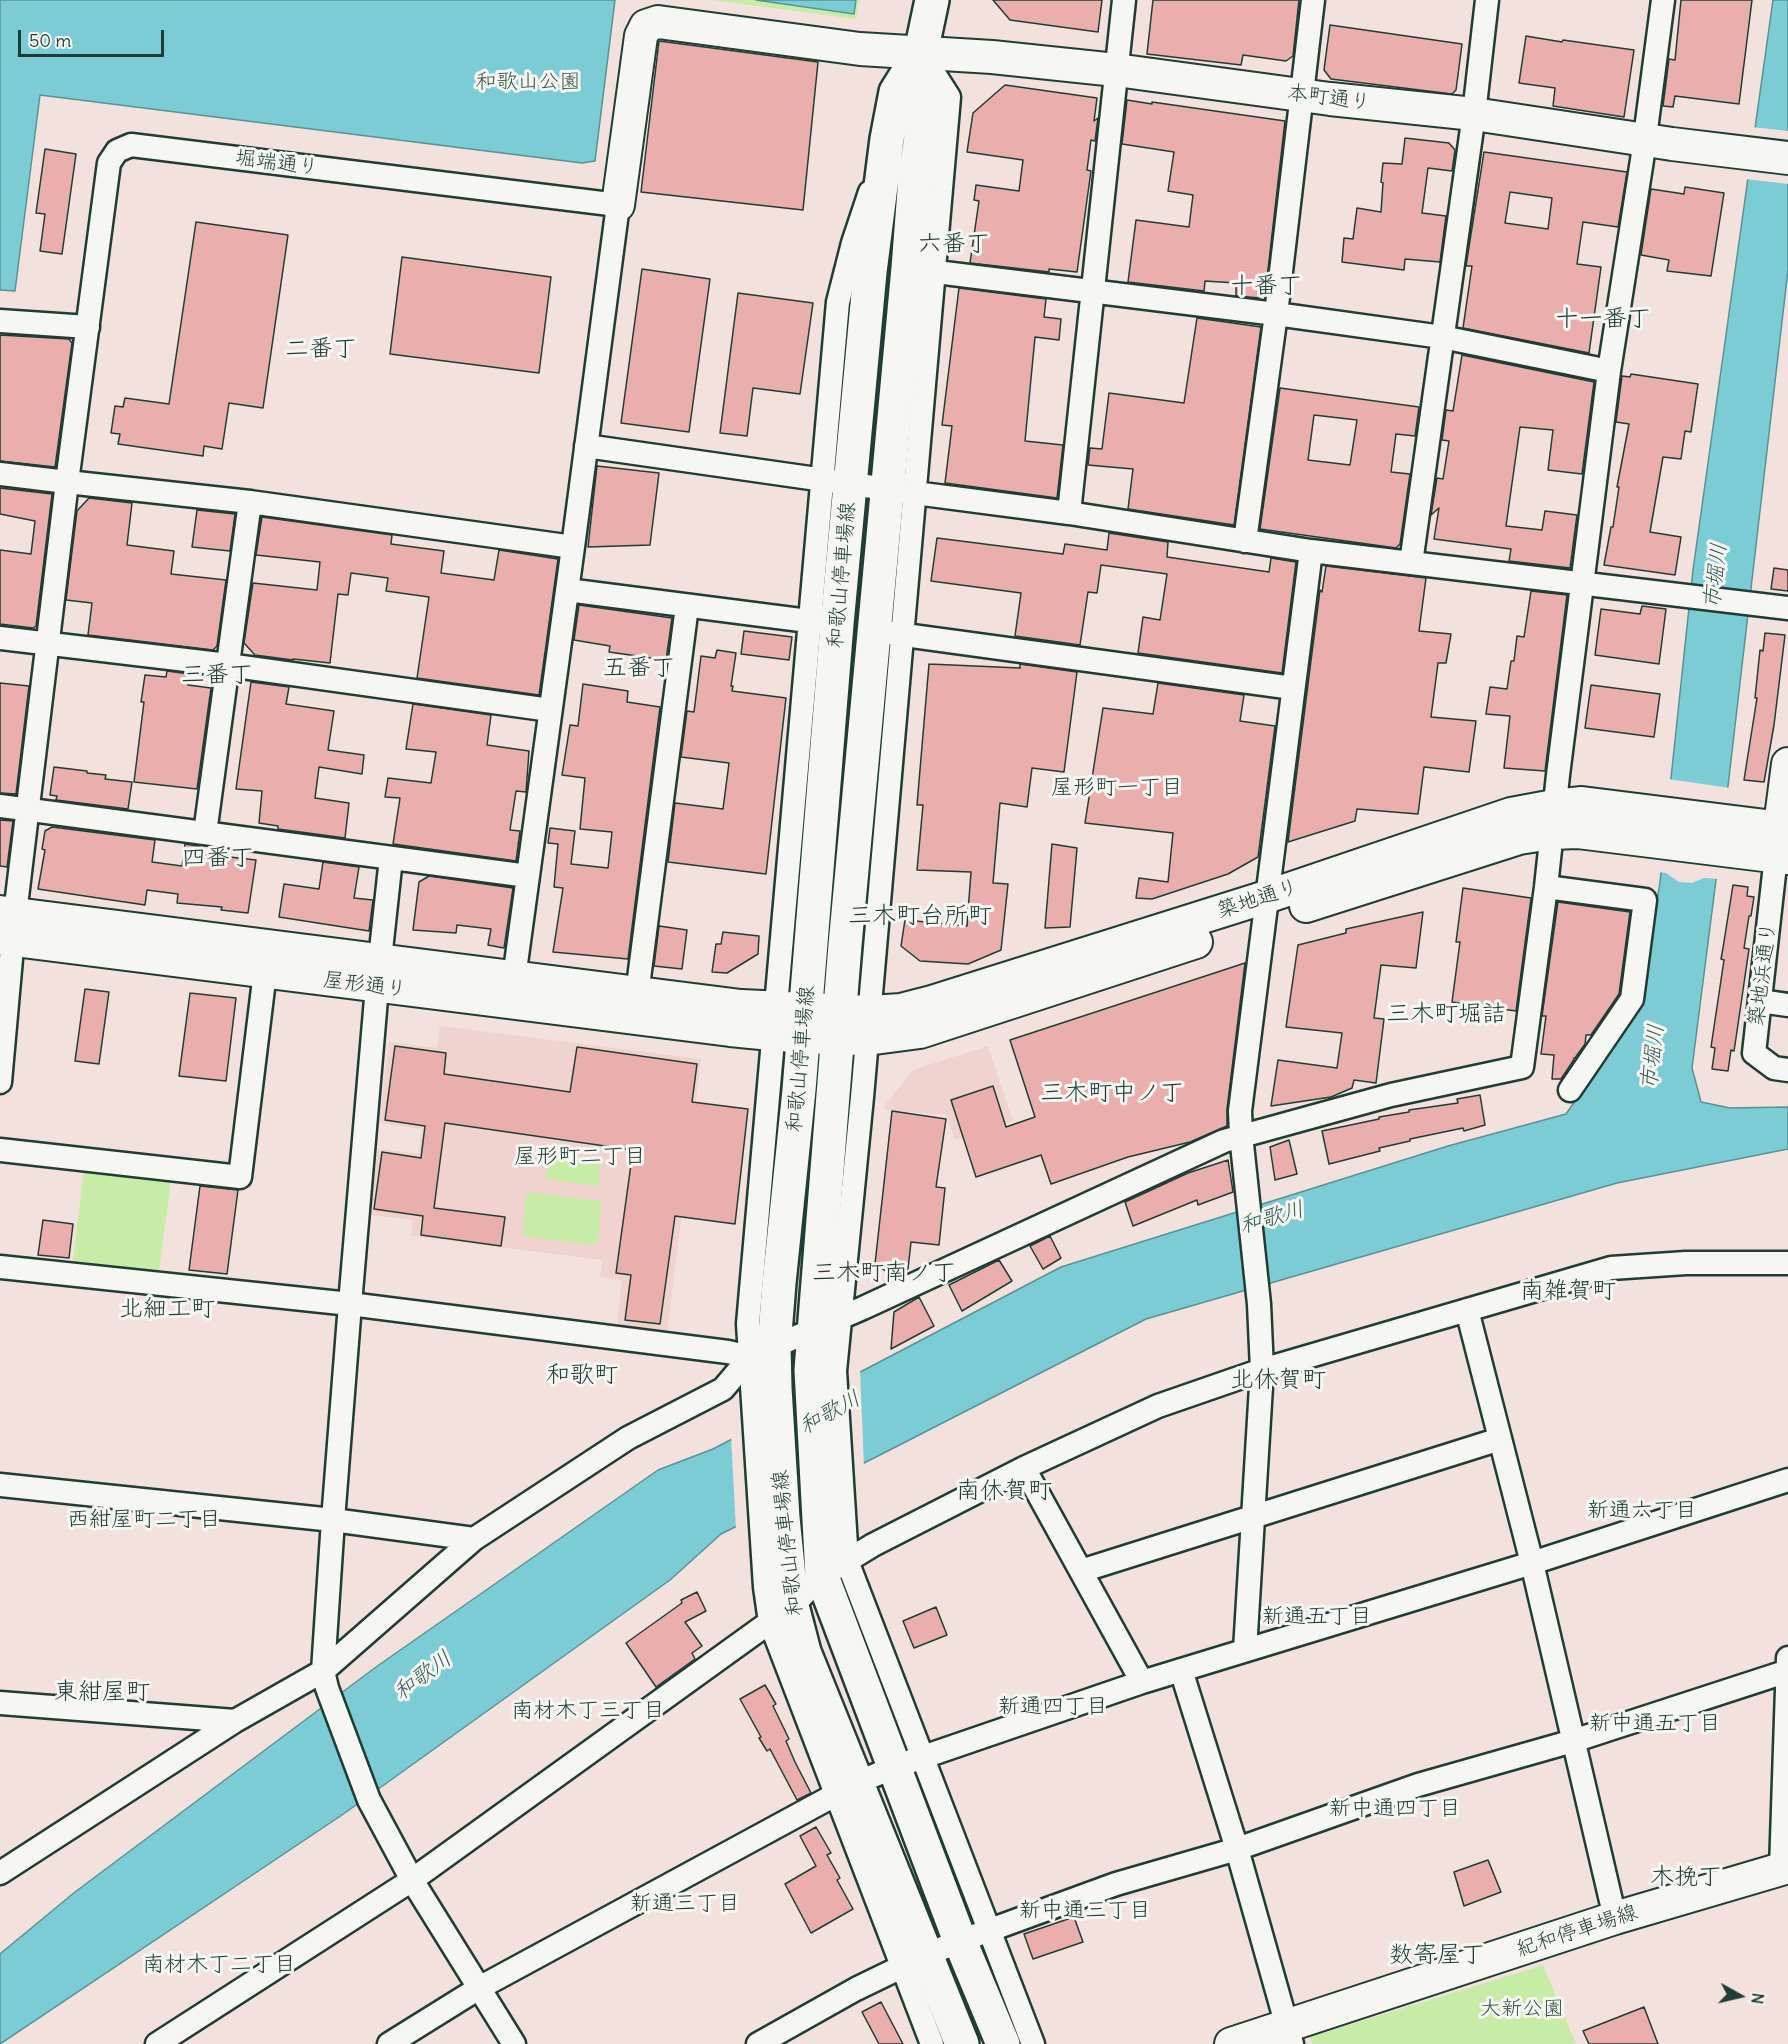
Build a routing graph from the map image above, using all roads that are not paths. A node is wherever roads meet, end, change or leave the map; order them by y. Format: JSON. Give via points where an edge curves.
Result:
{"nodes":[{"id":1,"x":932,"y":0,"type":"edge"},
{"id":2,"x":1124,"y":0,"type":"edge"},
{"id":3,"x":1313,"y":0,"type":"edge"},
{"id":4,"x":1487,"y":0,"type":"edge"},
{"id":5,"x":1663,"y":0,"type":"edge"},
{"id":6,"x":921,"y":52,"type":"junction"},
{"id":7,"x":1116,"y":70,"type":"junction"},
{"id":8,"x":1301,"y":95,"type":"junction"},
{"id":9,"x":1474,"y":114,"type":"junction"},
{"id":10,"x":1645,"y":140,"type":"junction"},
{"id":11,"x":1788,"y":158,"type":"edge"},
{"id":12,"x":618,"y":205,"type":"junction"},
{"id":13,"x":921,"y":270,"type":"junction"},
{"id":14,"x":1092,"y":292,"type":"junction"},
{"id":15,"x":1276,"y":314,"type":"junction"},
{"id":16,"x":0,"y":321,"type":"edge"},
{"id":17,"x":88,"y":327,"type":"junction"},
{"id":18,"x":1442,"y":337,"type":"junction"},
{"id":19,"x":1609,"y":371,"type":"junction"},
{"id":20,"x":586,"y":446,"type":"junction"},
{"id":21,"x":0,"y":474,"type":"edge"},
{"id":22,"x":67,"y":482,"type":"junction"},
{"id":23,"x":836,"y":482,"type":"junction"},
{"id":24,"x":901,"y":491,"type":"junction"},
{"id":25,"x":250,"y":502,"type":"junction"},
{"id":26,"x":1069,"y":513,"type":"junction"},
{"id":27,"x":1245,"y":541,"type":"junction"},
{"id":28,"x":573,"y":547,"type":"junction"},
{"id":29,"x":1311,"y":551,"type":"junction"},
{"id":30,"x":1411,"y":563,"type":"junction"},
{"id":31,"x":1582,"y":583,"type":"junction"},
{"id":32,"x":567,"y":590,"type":"junction"},
{"id":33,"x":687,"y":606,"type":"junction"},
{"id":34,"x":1779,"y":607,"type":"edge"},
{"id":35,"x":823,"y":623,"type":"junction"},
{"id":36,"x":889,"y":632,"type":"junction"},
{"id":37,"x":0,"y":638,"type":"edge"},
{"id":38,"x":49,"y":644,"type":"junction"},
{"id":39,"x":228,"y":665,"type":"junction"},
{"id":40,"x":1293,"y":688,"type":"junction"},
{"id":41,"x":550,"y":710,"type":"junction"},
{"id":42,"x":1788,"y":764,"type":"edge"},
{"id":43,"x":0,"y":806,"type":"edge"},
{"id":44,"x":28,"y":809,"type":"junction"},
{"id":45,"x":1553,"y":820,"type":"junction"},
{"id":46,"x":205,"y":833,"type":"junction"},
{"id":47,"x":1773,"y":842,"type":"edge"},
{"id":48,"x":391,"y":858,"type":"junction"},
{"id":49,"x":528,"y":876,"type":"junction"},
{"id":50,"x":1546,"y":887,"type":"junction"},
{"id":51,"x":1265,"y":908,"type":"junction"},
{"id":52,"x":7,"y":926,"type":"edge"},
{"id":53,"x":265,"y":972,"type":"junction"},
{"id":54,"x":379,"y":974,"type":"junction"},
{"id":55,"x":514,"y":978,"type":"junction"},
{"id":56,"x":637,"y":994,"type":"junction"},
{"id":57,"x":1760,"y":1001,"type":"junction"},
{"id":58,"x":1788,"y":1005,"type":"edge"},
{"id":59,"x":729,"y":1017,"type":"junction"},
{"id":60,"x":789,"y":1022,"type":"junction"},
{"id":61,"x":853,"y":1025,"type":"junction"},
{"id":62,"x":1788,"y":1070,"type":"edge"},
{"id":63,"x":0,"y":1082,"type":"edge"},
{"id":64,"x":1570,"y":1090,"type":"dead end"},
{"id":65,"x":1240,"y":1135,"type":"junction"},
{"id":66,"x":0,"y":1150,"type":"edge"},
{"id":67,"x":1788,"y":1263,"type":"edge"},
{"id":68,"x":0,"y":1267,"type":"edge"},
{"id":69,"x":350,"y":1304,"type":"junction"},
{"id":70,"x":1467,"y":1310,"type":"junction"},
{"id":71,"x":827,"y":1324,"type":"junction"},
{"id":72,"x":762,"y":1352,"type":"junction"},
{"id":73,"x":1262,"y":1370,"type":"junction"},
{"id":74,"x":1500,"y":1439,"type":"junction"},
{"id":75,"x":1024,"y":1467,"type":"junction"},
{"id":76,"x":1788,"y":1480,"type":"edge"},
{"id":77,"x":0,"y":1485,"type":"edge"},
{"id":78,"x":1253,"y":1517,"type":"junction"},
{"id":79,"x":333,"y":1520,"type":"junction"},
{"id":80,"x":474,"y":1539,"type":"junction"},
{"id":81,"x":1532,"y":1563,"type":"junction"},
{"id":82,"x":834,"y":1568,"type":"junction"},
{"id":83,"x":1081,"y":1571,"type":"junction"},
{"id":84,"x":781,"y":1614,"type":"junction"},
{"id":85,"x":1245,"y":1650,"type":"junction"},
{"id":86,"x":1788,"y":1657,"type":"edge"},
{"id":87,"x":1181,"y":1670,"type":"junction"},
{"id":88,"x":1788,"y":1671,"type":"edge"},
{"id":89,"x":325,"y":1679,"type":"junction"},
{"id":90,"x":1143,"y":1682,"type":"junction"},
{"id":91,"x":0,"y":1703,"type":"edge"},
{"id":92,"x":235,"y":1721,"type":"junction"},
{"id":93,"x":1573,"y":1741,"type":"junction"},
{"id":94,"x":909,"y":1762,"type":"junction"},
{"id":95,"x":847,"y":1789,"type":"junction"},
{"id":96,"x":1237,"y":1850,"type":"junction"},
{"id":97,"x":1785,"y":1868,"type":"edge"},
{"id":98,"x":0,"y":1873,"type":"edge"},
{"id":99,"x":412,"y":1880,"type":"junction"},
{"id":100,"x":1615,"y":1918,"type":"junction"},
{"id":101,"x":974,"y":1935,"type":"junction"},
{"id":102,"x":914,"y":1961,"type":"junction"},
{"id":103,"x":479,"y":1988,"type":"junction"},
{"id":104,"x":1289,"y":2035,"type":"edge"},
{"id":105,"x":157,"y":2044,"type":"edge"},
{"id":106,"x":389,"y":2044,"type":"edge"},
{"id":107,"x":514,"y":2044,"type":"edge"},
{"id":108,"x":758,"y":2044,"type":"edge"},
{"id":109,"x":932,"y":2044,"type":"edge"},
{"id":110,"x":962,"y":2044,"type":"edge"},
{"id":111,"x":1003,"y":2044,"type":"edge"},
{"id":112,"x":1033,"y":2044,"type":"edge"},
{"id":113,"x":1231,"y":2044,"type":"edge"}],
"edges":[{"from":1,"to":6,"type":"main road","name":"和歌山停車場線"},
{"from":2,"to":7,"type":"street"},
{"from":3,"to":8,"type":"street"},
{"from":4,"to":9,"type":"street"},
{"from":5,"to":10,"type":"street"},
{"from":6,"to":7,"type":"street","name":"本町通り"},
{"from":6,"to":12,"type":"street","name":"本町通り","via":[[860,49],[658,22],[646,26],[641,36]]},
{"from":6,"to":13,"type":"main road","name":"和歌山停車場線","via":[[927,95],[915,178]]},
{"from":6,"to":23,"type":"main road","name":"和歌山停車場線","via":[[896,92]]},
{"from":7,"to":8,"type":"street","name":"本町通り"},
{"from":7,"to":14,"type":"street"},
{"from":8,"to":9,"type":"street","name":"本町通り"},
{"from":8,"to":15,"type":"street"},
{"from":9,"to":10,"type":"street","name":"本町通り"},
{"from":9,"to":18,"type":"street"},
{"from":10,"to":11,"type":"street","name":"本町通り"},
{"from":10,"to":19,"type":"street"},
{"from":12,"to":17,"type":"street","name":"堀端通り","via":[[131,145],[117,151],[110,163]]},
{"from":12,"to":20,"type":"street"},
{"from":13,"to":14,"type":"street"},
{"from":13,"to":24,"type":"main road","name":"和歌山停車場線"},
{"from":14,"to":15,"type":"street"},
{"from":14,"to":26,"type":"street"},
{"from":15,"to":18,"type":"street"},
{"from":15,"to":27,"type":"street"},
{"from":16,"to":17,"type":"street"},
{"from":17,"to":22,"type":"street","name":"堀端通り"},
{"from":18,"to":19,"type":"street"},
{"from":18,"to":30,"type":"street"},
{"from":19,"to":31,"type":"street"},
{"from":20,"to":23,"type":"street"},
{"from":20,"to":28,"type":"street"},
{"from":21,"to":22,"type":"street"},
{"from":22,"to":25,"type":"street"},
{"from":22,"to":38,"type":"street","name":"堀端通り"},
{"from":23,"to":24,"type":"street"},
{"from":23,"to":35,"type":"main road","name":"和歌山停車場線"},
{"from":24,"to":26,"type":"street"},
{"from":24,"to":36,"type":"main road","name":"和歌山停車場線"},
{"from":25,"to":28,"type":"street"},
{"from":25,"to":39,"type":"street"},
{"from":26,"to":27,"type":"street"},
{"from":27,"to":29,"type":"street"},
{"from":28,"to":32,"type":"street"},
{"from":29,"to":30,"type":"street"},
{"from":29,"to":40,"type":"street"},
{"from":30,"to":31,"type":"street"},
{"from":31,"to":34,"type":"street"},
{"from":31,"to":45,"type":"street"},
{"from":32,"to":33,"type":"street"},
{"from":32,"to":41,"type":"street"},
{"from":33,"to":35,"type":"street"},
{"from":33,"to":56,"type":"street"},
{"from":35,"to":60,"type":"main road","name":"和歌山停車場線"},
{"from":36,"to":40,"type":"street"},
{"from":36,"to":61,"type":"main road","name":"和歌山停車場線"},
{"from":37,"to":38,"type":"street"},
{"from":38,"to":39,"type":"street"},
{"from":38,"to":44,"type":"street","name":"堀端通り"},
{"from":39,"to":41,"type":"street"},
{"from":39,"to":46,"type":"street"},
{"from":40,"to":51,"type":"street"},
{"from":41,"to":49,"type":"street"},
{"from":42,"to":47,"type":"street"},
{"from":43,"to":44,"type":"street"},
{"from":44,"to":46,"type":"street"},
{"from":44,"to":52,"type":"street","name":"堀端通り"},
{"from":45,"to":47,"type":"street","name":"築地通り","via":[[1582,803],[1647,826]]},
{"from":45,"to":50,"type":"street"},
{"from":45,"to":51,"type":"street","name":"築地通り","via":[[1510,814]]},
{"from":46,"to":48,"type":"street"},
{"from":47,"to":57,"type":"street","name":"築地浜通り"},
{"from":48,"to":49,"type":"street"},
{"from":48,"to":54,"type":"street"},
{"from":49,"to":55,"type":"street"},
{"from":50,"to":64,"type":"street","via":[[1645,900],[1632,999]]},
{"from":50,"to":65,"type":"street","via":[[1522,1067],[1391,1095]]},
{"from":51,"to":61,"type":"street","name":"築地通り"},
{"from":51,"to":65,"type":"street"},
{"from":52,"to":53,"type":"street","name":"屋形通り"},
{"from":52,"to":54,"type":"street","name":"屋形通り"},
{"from":52,"to":63,"type":"street","name":"堀端通り"},
{"from":53,"to":54,"type":"street","name":"屋形通り"},
{"from":53,"to":66,"type":"street","via":[[240,1177]]},
{"from":54,"to":55,"type":"street","name":"屋形通り"},
{"from":54,"to":59,"type":"street","name":"屋形通り"},
{"from":54,"to":69,"type":"street"},
{"from":55,"to":56,"type":"street","name":"屋形通り"},
{"from":56,"to":59,"type":"street","name":"屋形通り"},
{"from":57,"to":58,"type":"street"},
{"from":57,"to":62,"type":"street","name":"築地浜通り","via":[[1754,1053],[1774,1068]]},
{"from":59,"to":60,"type":"street","name":"築地通り"},
{"from":60,"to":61,"type":"street","name":"築地通り"},
{"from":60,"to":72,"type":"main road","name":"和歌山停車場線"},
{"from":61,"to":71,"type":"main road","name":"和歌山停車場線"},
{"from":65,"to":71,"type":"street"},
{"from":65,"to":73,"type":"street","via":[[1259,1304]]},
{"from":67,"to":70,"type":"street","via":[[1611,1268]]},
{"from":68,"to":69,"type":"street"},
{"from":69,"to":72,"type":"street","via":[[728,1352]]},
{"from":69,"to":79,"type":"street"},
{"from":70,"to":73,"type":"street"},
{"from":70,"to":74,"type":"street"},
{"from":71,"to":72,"type":"street"},
{"from":71,"to":82,"type":"main road","name":"和歌山停車場線","via":[[823,1377]]},
{"from":72,"to":80,"type":"street","via":[[723,1389],[628,1438]]},
{"from":72,"to":84,"type":"main road","name":"和歌山停車場線"},
{"from":73,"to":75,"type":"street","via":[[1158,1406]]},
{"from":73,"to":78,"type":"street"},
{"from":74,"to":78,"type":"street"},
{"from":74,"to":81,"type":"street"},
{"from":75,"to":82,"type":"street"},
{"from":75,"to":83,"type":"street"},
{"from":76,"to":81,"type":"street"},
{"from":77,"to":79,"type":"street"},
{"from":78,"to":83,"type":"street"},
{"from":78,"to":85,"type":"street"},
{"from":79,"to":80,"type":"street"},
{"from":79,"to":89,"type":"street"},
{"from":80,"to":89,"type":"street"},
{"from":81,"to":85,"type":"street"},
{"from":81,"to":93,"type":"street"},
{"from":82,"to":84,"type":"street"},
{"from":82,"to":94,"type":"main road","name":"和歌山停車場線"},
{"from":83,"to":90,"type":"street"},
{"from":84,"to":95,"type":"main road","name":"和歌山停車場線","via":[[804,1652]]},
{"from":84,"to":99,"type":"street"},
{"from":85,"to":87,"type":"street"},
{"from":86,"to":88,"type":"street"},
{"from":87,"to":90,"type":"street"},
{"from":87,"to":96,"type":"street"},
{"from":88,"to":93,"type":"street"},
{"from":88,"to":97,"type":"street"},
{"from":89,"to":92,"type":"street"},
{"from":89,"to":99,"type":"street","via":[[369,1800]]},
{"from":90,"to":94,"type":"street"},
{"from":91,"to":92,"type":"street"},
{"from":92,"to":98,"type":"street"},
{"from":93,"to":96,"type":"street","via":[[1418,1785]]},
{"from":93,"to":100,"type":"street"},
{"from":94,"to":95,"type":"street"},
{"from":94,"to":101,"type":"main road","name":"和歌山停車場線"},
{"from":95,"to":102,"type":"main road","name":"和歌山停車場線"},
{"from":95,"to":103,"type":"street"},
{"from":96,"to":101,"type":"street","via":[[1116,1884]]},
{"from":96,"to":104,"type":"street"},
{"from":97,"to":100,"type":"street","name":"紀和停車場線"},
{"from":99,"to":103,"type":"street"},
{"from":99,"to":105,"type":"street"},
{"from":100,"to":104,"type":"street","name":"紀和停車場線"},
{"from":101,"to":102,"type":"street"},
{"from":101,"to":111,"type":"main road","name":"和歌山停車場線"},
{"from":101,"to":112,"type":"street"},
{"from":102,"to":108,"type":"street"},
{"from":102,"to":109,"type":"street"},
{"from":102,"to":110,"type":"main road","name":"和歌山停車場線"},
{"from":103,"to":106,"type":"street"},
{"from":103,"to":107,"type":"street"},
{"from":104,"to":113,"type":"street","name":"紀和停車場線"}]}
